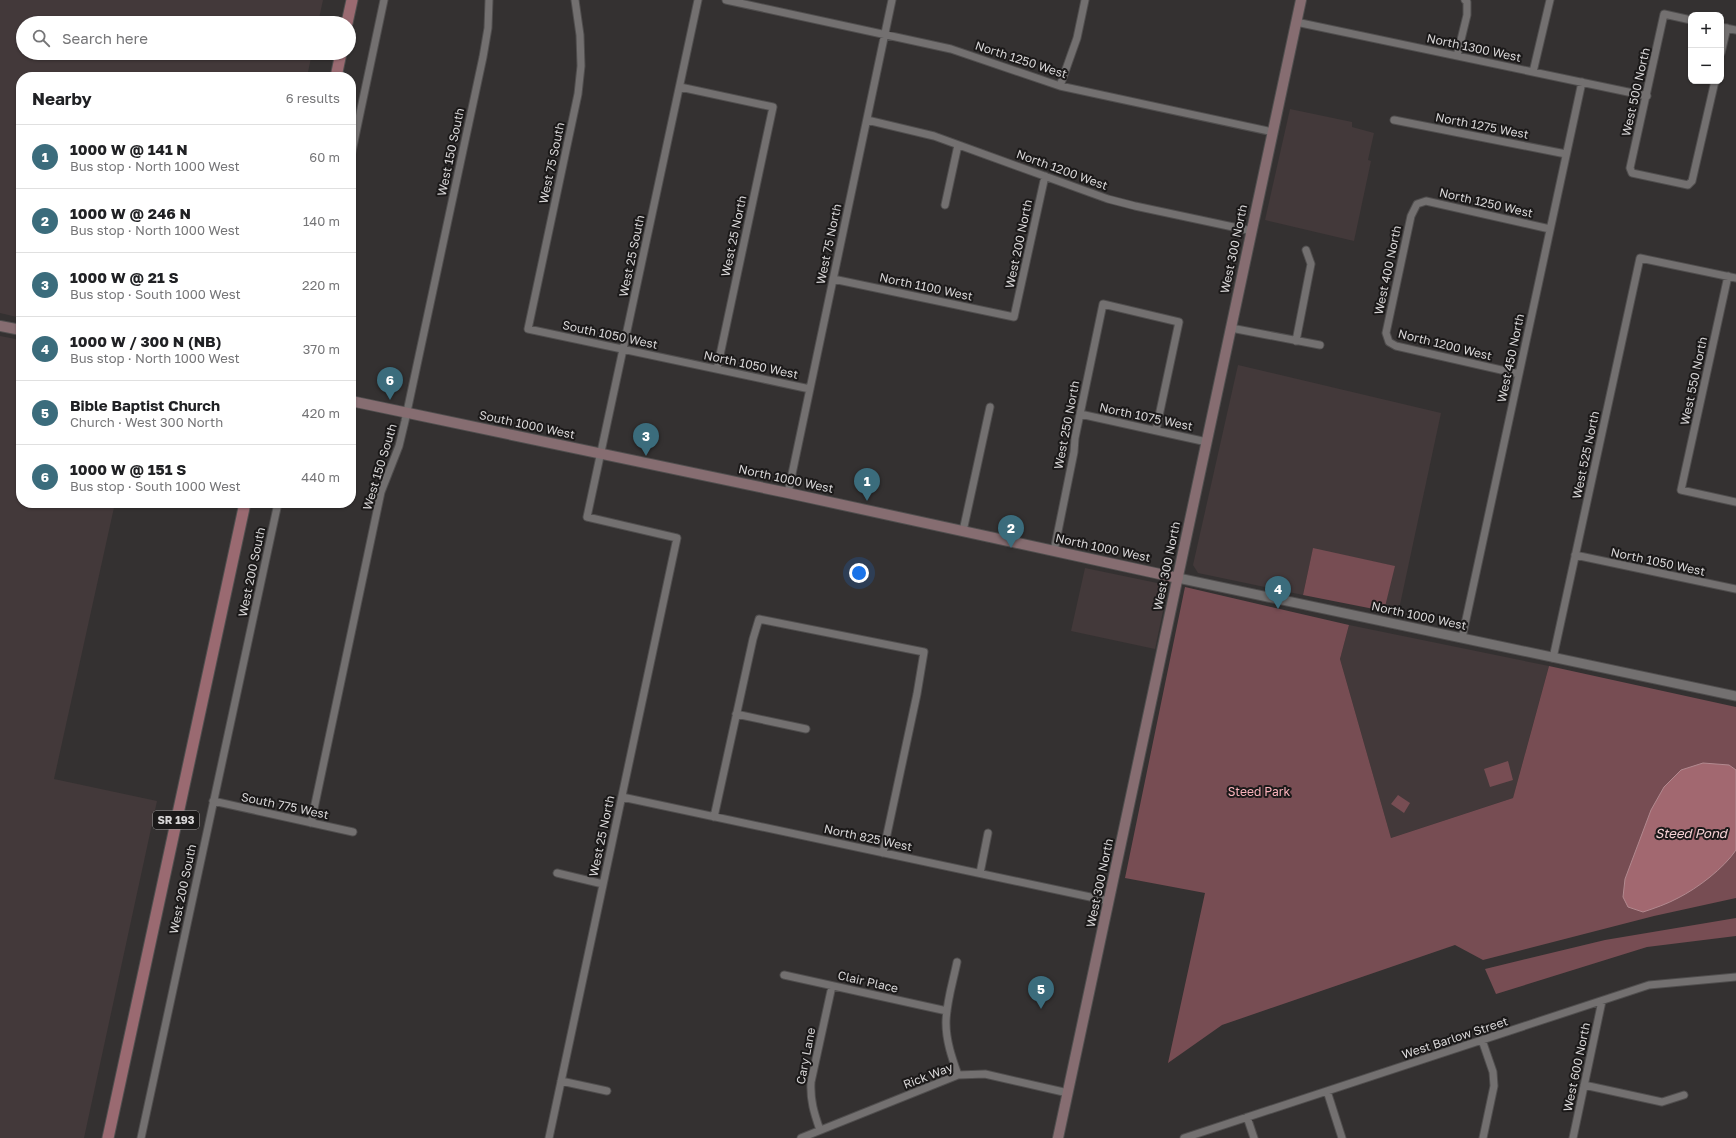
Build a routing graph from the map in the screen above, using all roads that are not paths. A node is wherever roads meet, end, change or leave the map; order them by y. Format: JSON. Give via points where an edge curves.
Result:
{"nodes":[{"id":1,"x":352,"y":0,"type":"edge"},
{"id":2,"x":384,"y":0,"type":"edge"},
{"id":3,"x":489,"y":0,"type":"edge"},
{"id":4,"x":575,"y":0,"type":"edge"},
{"id":5,"x":698,"y":0,"type":"edge"},
{"id":6,"x":726,"y":0,"type":"edge"},
{"id":7,"x":892,"y":0,"type":"edge"},
{"id":8,"x":1084,"y":0,"type":"edge"},
{"id":9,"x":1301,"y":0,"type":"edge"},
{"id":10,"x":1465,"y":0,"type":"edge"},
{"id":11,"x":1550,"y":0,"type":"edge"},
{"id":12,"x":349,"y":16,"type":"edge"},
{"id":13,"x":1688,"y":19,"type":"edge"},
{"id":14,"x":1296,"y":22,"type":"junction"},
{"id":15,"x":1724,"y":27,"type":"edge"},
{"id":16,"x":1736,"y":30,"type":"edge"},
{"id":17,"x":885,"y":35,"type":"junction"},
{"id":18,"x":1457,"y":56,"type":"junction"},
{"id":19,"x":340,"y":60,"type":"edge"},
{"id":20,"x":337,"y":72,"type":"edge"},
{"id":21,"x":1533,"y":72,"type":"junction"},
{"id":22,"x":1582,"y":82,"type":"junction"},
{"id":23,"x":1714,"y":84,"type":"edge"},
{"id":24,"x":1060,"y":86,"type":"junction"},
{"id":25,"x":680,"y":87,"type":"junction"},
{"id":26,"x":1647,"y":96,"type":"junction"},
{"id":27,"x":867,"y":120,"type":"junction"},
{"id":28,"x":1394,"y":120,"type":"dead end"},
{"id":29,"x":356,"y":132,"type":"edge"},
{"id":30,"x":1273,"y":132,"type":"junction"},
{"id":31,"x":958,"y":145,"type":"junction"},
{"id":32,"x":1566,"y":154,"type":"junction"},
{"id":33,"x":1045,"y":176,"type":"junction"},
{"id":34,"x":1417,"y":204,"type":"joint"},
{"id":35,"x":945,"y":205,"type":"dead end"},
{"id":36,"x":1550,"y":229,"type":"junction"},
{"id":37,"x":1252,"y":231,"type":"junction"},
{"id":38,"x":1306,"y":250,"type":"dead end"},
{"id":39,"x":1732,"y":277,"type":"edge"},
{"id":40,"x":833,"y":279,"type":"junction"},
{"id":41,"x":1014,"y":317,"type":"joint"},
{"id":42,"x":0,"y":326,"type":"edge"},
{"id":43,"x":1231,"y":328,"type":"junction"},
{"id":44,"x":16,"y":329,"type":"edge"},
{"id":45,"x":528,"y":329,"type":"joint"},
{"id":46,"x":1296,"y":341,"type":"junction"},
{"id":47,"x":1389,"y":342,"type":"joint"},
{"id":48,"x":1320,"y":346,"type":"dead end"},
{"id":49,"x":624,"y":349,"type":"junction"},
{"id":50,"x":687,"y":363,"type":"joint"},
{"id":51,"x":717,"y":369,"type":"junction"},
{"id":52,"x":1518,"y":374,"type":"junction"},
{"id":53,"x":810,"y":389,"type":"junction"},
{"id":54,"x":356,"y":402,"type":"edge"},
{"id":55,"x":990,"y":407,"type":"dead end"},
{"id":56,"x":407,"y":413,"type":"junction"},
{"id":57,"x":1080,"y":414,"type":"junction"},
{"id":58,"x":1156,"y":430,"type":"junction"},
{"id":59,"x":1207,"y":442,"type":"junction"},
{"id":60,"x":602,"y":454,"type":"junction"},
{"id":61,"x":698,"y":475,"type":"joint"},
{"id":62,"x":788,"y":493,"type":"junction"},
{"id":63,"x":1736,"y":502,"type":"edge"},
{"id":64,"x":244,"y":508,"type":"edge"},
{"id":65,"x":277,"y":508,"type":"edge"},
{"id":66,"x":963,"y":531,"type":"junction"},
{"id":67,"x":677,"y":538,"type":"joint"},
{"id":68,"x":1054,"y":551,"type":"junction"},
{"id":69,"x":1575,"y":555,"type":"junction"},
{"id":70,"x":1178,"y":578,"type":"junction"},
{"id":71,"x":1736,"y":590,"type":"edge"},
{"id":72,"x":1462,"y":638,"type":"junction"},
{"id":73,"x":1553,"y":658,"type":"junction"},
{"id":74,"x":1736,"y":696,"type":"edge"},
{"id":75,"x":736,"y":714,"type":"junction"},
{"id":76,"x":806,"y":729,"type":"dead end"},
{"id":77,"x":622,"y":797,"type":"junction"},
{"id":78,"x":213,"y":802,"type":"junction"},
{"id":79,"x":714,"y":817,"type":"junction"},
{"id":80,"x":311,"y":823,"type":"junction"},
{"id":81,"x":353,"y":832,"type":"dead end"},
{"id":82,"x":988,"y":833,"type":"dead end"},
{"id":83,"x":884,"y":853,"type":"junction"},
{"id":84,"x":557,"y":873,"type":"dead end"},
{"id":85,"x":980,"y":874,"type":"junction"},
{"id":86,"x":603,"y":884,"type":"junction"},
{"id":87,"x":1109,"y":901,"type":"junction"},
{"id":88,"x":957,"y":962,"type":"dead end"},
{"id":89,"x":784,"y":975,"type":"dead end"},
{"id":90,"x":1736,"y":976,"type":"edge"},
{"id":91,"x":832,"y":986,"type":"junction"},
{"id":92,"x":1602,"y":1001,"type":"junction"},
{"id":93,"x":947,"y":1011,"type":"junction"},
{"id":94,"x":1482,"y":1040,"type":"junction"},
{"id":95,"x":958,"y":1075,"type":"junction"},
{"id":96,"x":561,"y":1081,"type":"junction"},
{"id":97,"x":1584,"y":1085,"type":"junction"},
{"id":98,"x":607,"y":1091,"type":"dead end"},
{"id":99,"x":1327,"y":1091,"type":"junction"},
{"id":100,"x":1068,"y":1093,"type":"junction"},
{"id":101,"x":1684,"y":1095,"type":"dead end"},
{"id":102,"x":1247,"y":1117,"type":"junction"},
{"id":103,"x":820,"y":1130,"type":"junction"},
{"id":104,"x":108,"y":1138,"type":"edge"},
{"id":105,"x":141,"y":1138,"type":"edge"},
{"id":106,"x":549,"y":1138,"type":"edge"},
{"id":107,"x":801,"y":1138,"type":"edge"},
{"id":108,"x":1058,"y":1138,"type":"edge"},
{"id":109,"x":1184,"y":1138,"type":"edge"},
{"id":110,"x":1254,"y":1138,"type":"edge"},
{"id":111,"x":1342,"y":1138,"type":"edge"},
{"id":112,"x":1482,"y":1138,"type":"edge"},
{"id":113,"x":1573,"y":1138,"type":"edge"}],
"edges":[{"from":1,"to":12,"type":"main road"},
{"from":2,"to":29,"type":"street"},
{"from":3,"to":56,"type":"street","name":"West 150 South","via":[[483,57]]},
{"from":4,"to":45,"type":"street","name":"West 75 South","via":[[581,66],[578,94]]},
{"from":5,"to":25,"type":"street","name":"West 25 South"},
{"from":6,"to":17,"type":"street","name":"North 1250 West"},
{"from":7,"to":17,"type":"street","name":"West 75 North"},
{"from":8,"to":24,"type":"street","via":[[1077,38]]},
{"from":9,"to":14,"type":"main road","name":"West 300 North"},
{"from":10,"to":18,"type":"street","via":[[1467,15]]},
{"from":11,"to":21,"type":"street"},
{"from":13,"to":26,"type":"street","name":"West 500 North","via":[[1664,14]]},
{"from":14,"to":18,"type":"street","name":"North 1300 West"},
{"from":14,"to":30,"type":"main road","name":"West 300 North"},
{"from":15,"to":16,"type":"street"},
{"from":17,"to":24,"type":"street","name":"North 1250 West","via":[[951,49]]},
{"from":17,"to":27,"type":"street","name":"West 75 North"},
{"from":18,"to":21,"type":"street","name":"North 1300 West"},
{"from":19,"to":20,"type":"main road"},
{"from":21,"to":22,"type":"street","name":"North 1300 West"},
{"from":22,"to":26,"type":"street","name":"North 1300 West"},
{"from":22,"to":32,"type":"street","name":"West 450 North"},
{"from":23,"to":26,"type":"street","name":"West 500 North","via":[[1692,181],[1688,185],[1632,173],[1630,168]]},
{"from":24,"to":30,"type":"street","name":"North 1250 West"},
{"from":25,"to":49,"type":"street","name":"West 25 South"},
{"from":25,"to":51,"type":"street","name":"West 25 North","via":[[773,107]]},
{"from":27,"to":31,"type":"street","name":"North 1200 West","via":[[916,131]]},
{"from":27,"to":40,"type":"street","name":"West 75 North"},
{"from":28,"to":32,"type":"street","name":"North 1275 West"},
{"from":30,"to":37,"type":"main road","name":"West 300 North"},
{"from":31,"to":33,"type":"street","name":"North 1200 West"},
{"from":31,"to":35,"type":"street"},
{"from":32,"to":36,"type":"street","name":"West 450 North"},
{"from":33,"to":37,"type":"street","name":"North 1200 West","via":[[1134,206]]},
{"from":33,"to":41,"type":"street","name":"West 200 North"},
{"from":34,"to":36,"type":"street","name":"North 1250 West","via":[[1426,201]]},
{"from":34,"to":47,"type":"street","name":"West 400 North","via":[[1411,216],[1386,333]]},
{"from":36,"to":52,"type":"street","name":"West 450 North"},
{"from":37,"to":43,"type":"main road","name":"West 300 North"},
{"from":38,"to":46,"type":"street","via":[[1311,264]]},
{"from":39,"to":63,"type":"street","name":"West 550 North","via":[[1681,490]]},
{"from":39,"to":69,"type":"street","name":"West 525 North","via":[[1640,258]]},
{"from":40,"to":41,"type":"street","name":"North 1100 West"},
{"from":40,"to":53,"type":"street","name":"West 75 North"},
{"from":42,"to":44,"type":"main road"},
{"from":43,"to":46,"type":"street"},
{"from":43,"to":59,"type":"main road","name":"West 300 North"},
{"from":45,"to":49,"type":"street","name":"South 1050 West"},
{"from":46,"to":48,"type":"street"},
{"from":47,"to":52,"type":"street","name":"North 1200 West","via":[[1396,346]]},
{"from":49,"to":50,"type":"street","name":"South 1050 West"},
{"from":49,"to":60,"type":"street","name":"West 25 South"},
{"from":50,"to":51,"type":"street","name":"North 1050 West"},
{"from":51,"to":53,"type":"street","name":"North 1050 West"},
{"from":52,"to":72,"type":"street","name":"West 450 North"},
{"from":53,"to":62,"type":"street","name":"West 75 North"},
{"from":54,"to":56,"type":"main road","name":"South 1000 West"},
{"from":55,"to":66,"type":"street"},
{"from":56,"to":60,"type":"main road","name":"South 1000 West"},
{"from":56,"to":80,"type":"street","name":"West 150 South","via":[[399,446],[381,492]]},
{"from":57,"to":58,"type":"street","name":"North 1075 West"},
{"from":57,"to":58,"type":"street","name":"West 250 North","via":[[1103,304],[1180,322]]},
{"from":57,"to":68,"type":"street","name":"West 250 North"},
{"from":58,"to":59,"type":"street","name":"North 1075 West"},
{"from":59,"to":70,"type":"main road","name":"West 300 North"},
{"from":60,"to":61,"type":"main road","name":"South 1000 West"},
{"from":60,"to":67,"type":"street","name":"West 25 South","via":[[587,517]]},
{"from":61,"to":62,"type":"main road","name":"North 1000 West"},
{"from":62,"to":66,"type":"main road","name":"North 1000 West"},
{"from":64,"to":104,"type":"main road","number":"SR 193"},
{"from":65,"to":78,"type":"street","name":"West 200 South"},
{"from":66,"to":68,"type":"main road","name":"North 1000 West"},
{"from":67,"to":77,"type":"street","name":"West 25 North"},
{"from":68,"to":70,"type":"main road","name":"North 1000 West"},
{"from":69,"to":71,"type":"street","name":"North 1050 West"},
{"from":69,"to":73,"type":"street","name":"West 525 North"},
{"from":70,"to":72,"type":"street","name":"North 1000 West"},
{"from":70,"to":87,"type":"main road","name":"West 300 North"},
{"from":72,"to":73,"type":"street","name":"North 1000 West"},
{"from":73,"to":74,"type":"street","name":"North 1000 West"},
{"from":75,"to":76,"type":"street"},
{"from":75,"to":79,"type":"street"},
{"from":75,"to":83,"type":"street","via":[[759,619],[924,652]]},
{"from":77,"to":79,"type":"street","name":"North 825 West"},
{"from":77,"to":86,"type":"street","name":"West 25 North"},
{"from":78,"to":80,"type":"street","name":"South 775 West"},
{"from":78,"to":105,"type":"street","name":"West 200 South"},
{"from":79,"to":83,"type":"street","name":"North 825 West"},
{"from":80,"to":81,"type":"street","name":"South 775 West"},
{"from":82,"to":85,"type":"street"},
{"from":83,"to":85,"type":"street","name":"North 825 West"},
{"from":84,"to":86,"type":"street"},
{"from":85,"to":87,"type":"street","name":"North 825 West"},
{"from":86,"to":96,"type":"street","name":"West 25 North"},
{"from":87,"to":100,"type":"main road","name":"West 300 North"},
{"from":88,"to":93,"type":"street"},
{"from":89,"to":91,"type":"street","name":"Clair Place"},
{"from":90,"to":92,"type":"street","name":"West Barlow Street","via":[[1649,985]]},
{"from":91,"to":93,"type":"street","name":"Clair Place"},
{"from":91,"to":103,"type":"street","name":"Cary Lane","via":[[811,1082],[812,1107]]},
{"from":92,"to":94,"type":"street","name":"West Barlow Street"},
{"from":92,"to":97,"type":"street","name":"West 600 North"},
{"from":93,"to":95,"type":"street","via":[[948,1042]]},
{"from":94,"to":99,"type":"street","name":"West Barlow Street"},
{"from":94,"to":112,"type":"street","via":[[1493,1072],[1494,1086]]},
{"from":95,"to":100,"type":"street","name":"Rick Way","via":[[984,1074]]},
{"from":95,"to":103,"type":"street","name":"Rick Way"},
{"from":96,"to":98,"type":"street"},
{"from":96,"to":106,"type":"street","name":"West 25 North"},
{"from":97,"to":101,"type":"street","via":[[1662,1102]]},
{"from":97,"to":113,"type":"street","name":"West 600 North"},
{"from":99,"to":102,"type":"street","name":"West Barlow Street"},
{"from":99,"to":111,"type":"street"},
{"from":100,"to":108,"type":"main road","name":"West 300 North"},
{"from":102,"to":109,"type":"street","name":"West Barlow Street"},
{"from":102,"to":110,"type":"street"},
{"from":103,"to":107,"type":"street","name":"Rick Way"}]}
